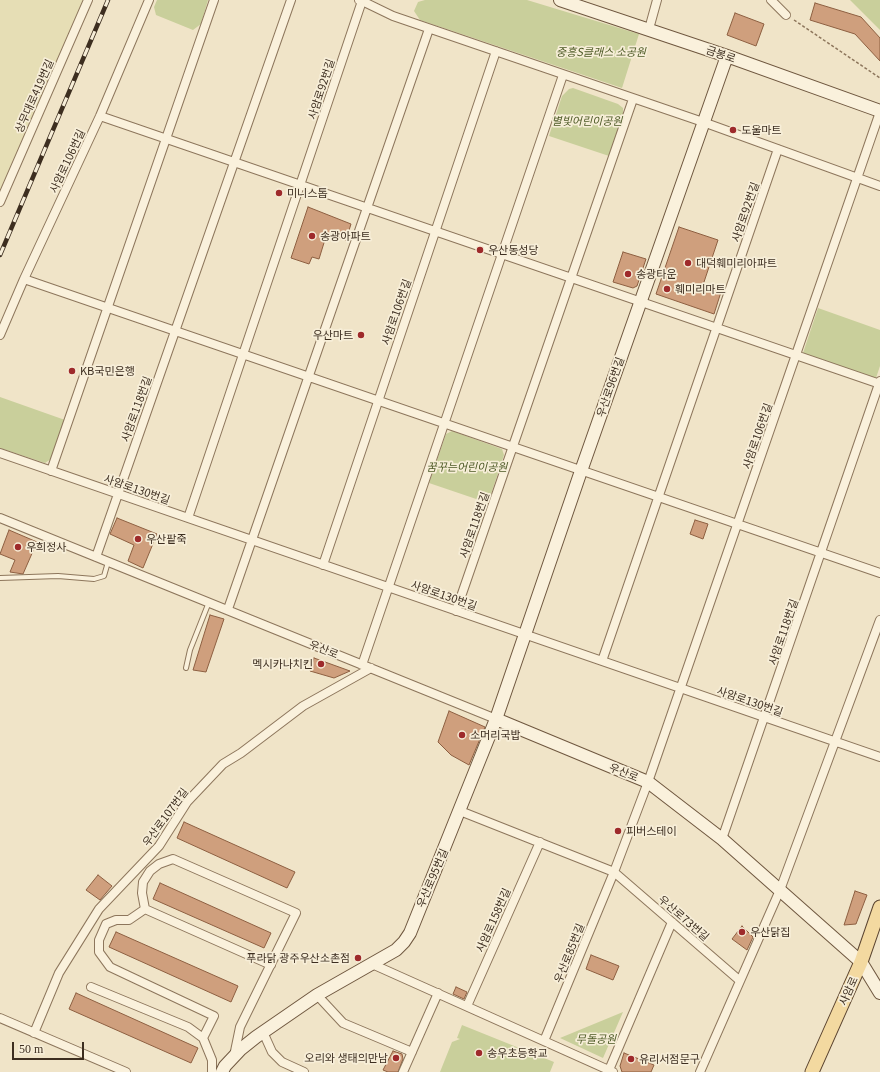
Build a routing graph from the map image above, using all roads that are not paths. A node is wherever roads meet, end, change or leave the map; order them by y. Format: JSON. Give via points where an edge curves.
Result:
{"nodes":[{"id":1,"x":88,"y":0,"type":"edge"},
{"id":2,"x":149,"y":0,"type":"edge"},
{"id":3,"x":214,"y":0,"type":"edge"},
{"id":4,"x":291,"y":0,"type":"edge"},
{"id":5,"x":361,"y":0,"type":"edge"},
{"id":6,"x":560,"y":0,"type":"edge"},
{"id":7,"x":657,"y":0,"type":"edge"},
{"id":8,"x":771,"y":0,"type":"edge"},
{"id":9,"x":786,"y":15,"type":"road end"},
{"id":10,"x":429,"y":29,"type":"junction"},
{"id":11,"x":649,"y":29,"type":"junction"},
{"id":12,"x":496,"y":51,"type":"junction"},
{"id":13,"x":727,"y":56,"type":"junction"},
{"id":14,"x":563,"y":75,"type":"junction"},
{"id":15,"x":633,"y":99,"type":"junction"},
{"id":16,"x":880,"y":112,"type":"edge"},
{"id":17,"x":100,"y":116,"type":"junction"},
{"id":18,"x":703,"y":122,"type":"junction"},
{"id":19,"x":165,"y":138,"type":"junction"},
{"id":20,"x":778,"y":148,"type":"junction"},
{"id":21,"x":234,"y":161,"type":"junction"},
{"id":22,"x":857,"y":178,"type":"junction"},
{"id":23,"x":301,"y":184,"type":"junction"},
{"id":24,"x":880,"y":186,"type":"edge"},
{"id":25,"x":0,"y":202,"type":"edge"},
{"id":26,"x":368,"y":207,"type":"junction"},
{"id":27,"x":436,"y":231,"type":"junction"},
{"id":28,"x":502,"y":254,"type":"junction"},
{"id":29,"x":24,"y":278,"type":"junction"},
{"id":30,"x":572,"y":278,"type":"junction"},
{"id":31,"x":640,"y":301,"type":"junction"},
{"id":32,"x":107,"y":307,"type":"junction"},
{"id":33,"x":717,"y":328,"type":"junction"},
{"id":34,"x":176,"y":331,"type":"junction"},
{"id":35,"x":0,"y":335,"type":"edge"},
{"id":36,"x":243,"y":355,"type":"junction"},
{"id":37,"x":797,"y":355,"type":"junction"},
{"id":38,"x":308,"y":377,"type":"junction"},
{"id":39,"x":880,"y":383,"type":"edge"},
{"id":40,"x":378,"y":401,"type":"junction"},
{"id":41,"x":444,"y":424,"type":"junction"},
{"id":42,"x":513,"y":447,"type":"junction"},
{"id":43,"x":0,"y":454,"type":"edge"},
{"id":44,"x":51,"y":471,"type":"junction"},
{"id":45,"x":581,"y":471,"type":"junction"},
{"id":46,"x":117,"y":494,"type":"junction"},
{"id":47,"x":658,"y":497,"type":"junction"},
{"id":48,"x":0,"y":518,"type":"edge"},
{"id":49,"x":188,"y":518,"type":"junction"},
{"id":50,"x":738,"y":524,"type":"junction"},
{"id":51,"x":252,"y":540,"type":"junction"},
{"id":52,"x":822,"y":553,"type":"junction"},
{"id":53,"x":96,"y":557,"type":"junction"},
{"id":54,"x":108,"y":562,"type":"junction"},
{"id":55,"x":323,"y":565,"type":"junction"},
{"id":56,"x":880,"y":573,"type":"edge"},
{"id":57,"x":0,"y":578,"type":"edge"},
{"id":58,"x":388,"y":588,"type":"junction"},
{"id":59,"x":209,"y":602,"type":"junction"},
{"id":60,"x":228,"y":609,"type":"junction"},
{"id":61,"x":456,"y":611,"type":"junction"},
{"id":62,"x":880,"y":620,"type":"edge"},
{"id":63,"x":524,"y":634,"type":"junction"},
{"id":64,"x":602,"y":661,"type":"junction"},
{"id":65,"x":362,"y":664,"type":"junction"},
{"id":66,"x":186,"y":668,"type":"dead end"},
{"id":67,"x":371,"y":668,"type":"junction"},
{"id":68,"x":681,"y":688,"type":"junction"},
{"id":69,"x":765,"y":717,"type":"junction"},
{"id":70,"x":496,"y":719,"type":"junction"},
{"id":71,"x":835,"y":742,"type":"junction"},
{"id":72,"x":880,"y":757,"type":"edge"},
{"id":73,"x":648,"y":782,"type":"junction"},
{"id":74,"x":460,"y":811,"type":"junction"},
{"id":75,"x":722,"y":839,"type":"junction"},
{"id":76,"x":540,"y":842,"type":"junction"},
{"id":77,"x":614,"y":872,"type":"junction"},
{"id":78,"x":780,"y":890,"type":"junction"},
{"id":79,"x":880,"y":908,"type":"edge"},
{"id":80,"x":145,"y":909,"type":"junction"},
{"id":81,"x":672,"y":922,"type":"junction"},
{"id":82,"x":861,"y":962,"type":"junction"},
{"id":83,"x":372,"y":964,"type":"junction"},
{"id":84,"x":271,"y":965,"type":"junction"},
{"id":85,"x":739,"y":980,"type":"junction"},
{"id":86,"x":91,"y":988,"type":"dead end"},
{"id":87,"x":438,"y":993,"type":"junction"},
{"id":88,"x":880,"y":993,"type":"edge"},
{"id":89,"x":317,"y":995,"type":"junction"},
{"id":90,"x":467,"y":1006,"type":"junction"},
{"id":91,"x":0,"y":1018,"type":"edge"},
{"id":92,"x":263,"y":1032,"type":"junction"},
{"id":93,"x":34,"y":1033,"type":"junction"},
{"id":94,"x":203,"y":1038,"type":"junction"},
{"id":95,"x":544,"y":1041,"type":"junction"},
{"id":96,"x":412,"y":1052,"type":"junction"},
{"id":97,"x":234,"y":1057,"type":"junction"},
{"id":98,"x":598,"y":1069,"type":"edge"},
{"id":99,"x":611,"y":1071,"type":"edge"},
{"id":100,"x":126,"y":1072,"type":"edge"},
{"id":101,"x":212,"y":1072,"type":"edge"},
{"id":102,"x":222,"y":1072,"type":"edge"},
{"id":103,"x":304,"y":1072,"type":"edge"},
{"id":104,"x":403,"y":1072,"type":"edge"},
{"id":105,"x":700,"y":1072,"type":"edge"},
{"id":106,"x":812,"y":1072,"type":"edge"}],
"edges":[{"from":1,"to":25,"type":"street","name":"상무대로419번길"},
{"from":2,"to":17,"type":"street"},
{"from":3,"to":19,"type":"street"},
{"from":4,"to":21,"type":"street"},
{"from":5,"to":10,"type":"street","name":"사암로92번길","via":[[393,16]]},
{"from":5,"to":23,"type":"street","name":"사암로92번길"},
{"from":6,"to":11,"type":"street","name":"금봉로"},
{"from":7,"to":11,"type":"street"},
{"from":8,"to":9,"type":"street"},
{"from":10,"to":12,"type":"street","name":"사암로92번길"},
{"from":10,"to":26,"type":"street"},
{"from":11,"to":13,"type":"street","name":"금봉로"},
{"from":12,"to":14,"type":"street","name":"사암로92번길"},
{"from":12,"to":27,"type":"street"},
{"from":13,"to":16,"type":"street","name":"금봉로"},
{"from":13,"to":18,"type":"street","name":"우산로96번길"},
{"from":14,"to":15,"type":"street","name":"사암로92번길"},
{"from":14,"to":28,"type":"street"},
{"from":15,"to":18,"type":"street","name":"사암로92번길"},
{"from":15,"to":30,"type":"street"},
{"from":16,"to":22,"type":"street"},
{"from":17,"to":19,"type":"street"},
{"from":17,"to":29,"type":"street","name":"사암로106번길"},
{"from":18,"to":20,"type":"street","name":"사암로92번길"},
{"from":18,"to":31,"type":"street","name":"우산로96번길"},
{"from":19,"to":21,"type":"street"},
{"from":19,"to":32,"type":"street"},
{"from":20,"to":22,"type":"street","name":"사암로92번길"},
{"from":20,"to":33,"type":"street","name":"사암로92번길"},
{"from":21,"to":23,"type":"street"},
{"from":21,"to":34,"type":"street"},
{"from":22,"to":24,"type":"street","name":"사암로92번길"},
{"from":22,"to":37,"type":"street"},
{"from":23,"to":26,"type":"street"},
{"from":23,"to":36,"type":"street"},
{"from":26,"to":27,"type":"street"},
{"from":26,"to":38,"type":"street"},
{"from":27,"to":28,"type":"street"},
{"from":27,"to":40,"type":"street","name":"사암로106번길"},
{"from":28,"to":30,"type":"street"},
{"from":28,"to":41,"type":"street"},
{"from":29,"to":32,"type":"street"},
{"from":29,"to":35,"type":"street","name":"사암로106번길"},
{"from":30,"to":31,"type":"street"},
{"from":30,"to":42,"type":"street"},
{"from":31,"to":33,"type":"street"},
{"from":31,"to":45,"type":"street","name":"우산로96번길"},
{"from":32,"to":34,"type":"street"},
{"from":32,"to":44,"type":"street"},
{"from":33,"to":37,"type":"street"},
{"from":33,"to":47,"type":"street"},
{"from":34,"to":36,"type":"street"},
{"from":34,"to":46,"type":"street","name":"사암로118번길"},
{"from":36,"to":38,"type":"street"},
{"from":36,"to":49,"type":"street"},
{"from":37,"to":39,"type":"street"},
{"from":37,"to":50,"type":"street","name":"사암로106번길"},
{"from":38,"to":40,"type":"street"},
{"from":38,"to":51,"type":"street"},
{"from":39,"to":52,"type":"street"},
{"from":40,"to":41,"type":"street"},
{"from":40,"to":55,"type":"street"},
{"from":41,"to":42,"type":"street"},
{"from":41,"to":58,"type":"street"},
{"from":42,"to":45,"type":"street"},
{"from":42,"to":61,"type":"street","name":"사암로118번길"},
{"from":43,"to":44,"type":"street","name":"사암로130번길"},
{"from":44,"to":46,"type":"street","name":"사암로130번길"},
{"from":45,"to":47,"type":"street"},
{"from":45,"to":63,"type":"street","name":"우산로96번길"},
{"from":46,"to":49,"type":"street","name":"사암로130번길"},
{"from":46,"to":53,"type":"street","name":"사암로118번길"},
{"from":47,"to":50,"type":"street"},
{"from":47,"to":64,"type":"street"},
{"from":48,"to":53,"type":"street","name":"우산로"},
{"from":49,"to":51,"type":"street","name":"사암로130번길"},
{"from":50,"to":52,"type":"street"},
{"from":50,"to":68,"type":"street"},
{"from":51,"to":55,"type":"street","name":"사암로130번길"},
{"from":51,"to":60,"type":"street"},
{"from":52,"to":56,"type":"street"},
{"from":52,"to":69,"type":"street","name":"사암로118번길"},
{"from":53,"to":54,"type":"street","name":"우산로"},
{"from":54,"to":57,"type":"lane","via":[[104,576],[94,579],[58,576]]},
{"from":54,"to":59,"type":"street","name":"우산로"},
{"from":55,"to":58,"type":"street","name":"사암로130번길"},
{"from":58,"to":61,"type":"street","name":"사암로130번길"},
{"from":58,"to":65,"type":"street"},
{"from":59,"to":60,"type":"street","name":"우산로"},
{"from":59,"to":66,"type":"lane","via":[[190,650]]},
{"from":60,"to":65,"type":"street","name":"우산로"},
{"from":61,"to":63,"type":"street","name":"사암로130번길"},
{"from":62,"to":71,"type":"street"},
{"from":63,"to":64,"type":"street","name":"사암로130번길"},
{"from":63,"to":70,"type":"street","name":"우산로96번길"},
{"from":64,"to":68,"type":"street","name":"사암로130번길"},
{"from":65,"to":67,"type":"street","name":"우산로"},
{"from":67,"to":70,"type":"street","name":"우산로"},
{"from":67,"to":93,"type":"street","name":"우산로107번길","via":[[303,706],[223,764],[187,802],[159,846],[99,909],[59,973]]},
{"from":68,"to":69,"type":"street","name":"사암로130번길"},
{"from":68,"to":73,"type":"street","name":"우산로"},
{"from":69,"to":71,"type":"street","name":"사암로130번길"},
{"from":69,"to":75,"type":"street"},
{"from":70,"to":73,"type":"street","name":"우산로"},
{"from":70,"to":74,"type":"street","name":"우산로95번길"},
{"from":71,"to":72,"type":"street","name":"사암로130번길"},
{"from":71,"to":78,"type":"street"},
{"from":73,"to":75,"type":"street","name":"우산로"},
{"from":73,"to":77,"type":"street","name":"우산로85번길"},
{"from":74,"to":76,"type":"street"},
{"from":74,"to":83,"type":"street","name":"우산로95번길","via":[[404,942],[396,950]]},
{"from":75,"to":78,"type":"street","name":"우산로"},
{"from":76,"to":77,"type":"street"},
{"from":76,"to":90,"type":"street","name":"사암로158번길"},
{"from":77,"to":81,"type":"street","name":"우산로73번길"},
{"from":77,"to":95,"type":"street","name":"우산로85번길"},
{"from":78,"to":82,"type":"street","name":"우산로"},
{"from":78,"to":85,"type":"street"},
{"from":79,"to":82,"type":"main road","name":"사암로"},
{"from":80,"to":84,"type":"street"},
{"from":80,"to":84,"type":"street","via":[[143,882],[150,871],[174,859],[296,913]]},
{"from":80,"to":94,"type":"street","via":[[129,920],[116,920],[106,924],[99,940],[99,952],[110,967],[214,1016]]},
{"from":81,"to":85,"type":"street","name":"우산로73번길"},
{"from":81,"to":99,"type":"street"},
{"from":82,"to":88,"type":"street","name":"우산로"},
{"from":82,"to":106,"type":"main road","name":"사암로"},
{"from":83,"to":87,"type":"street"},
{"from":83,"to":89,"type":"street","name":"우산로95번길"},
{"from":84,"to":97,"type":"street","via":[[240,1026]]},
{"from":85,"to":105,"type":"street"},
{"from":86,"to":94,"type":"street","via":[[188,1028]]},
{"from":87,"to":90,"type":"street"},
{"from":87,"to":96,"type":"street"},
{"from":89,"to":92,"type":"street","name":"우산로95번길"},
{"from":89,"to":96,"type":"street","via":[[343,1023]]},
{"from":90,"to":95,"type":"street"},
{"from":91,"to":93,"type":"street"},
{"from":92,"to":97,"type":"street","name":"우산로95번길"},
{"from":92,"to":103,"type":"street","via":[[272,1052],[282,1062]]},
{"from":93,"to":100,"type":"street"},
{"from":94,"to":101,"type":"street","via":[[212,1060]]},
{"from":95,"to":98,"type":"street"},
{"from":96,"to":104,"type":"street"},
{"from":97,"to":102,"type":"street","name":"우산로95번길"},
{"from":98,"to":99,"type":"street"}]}
